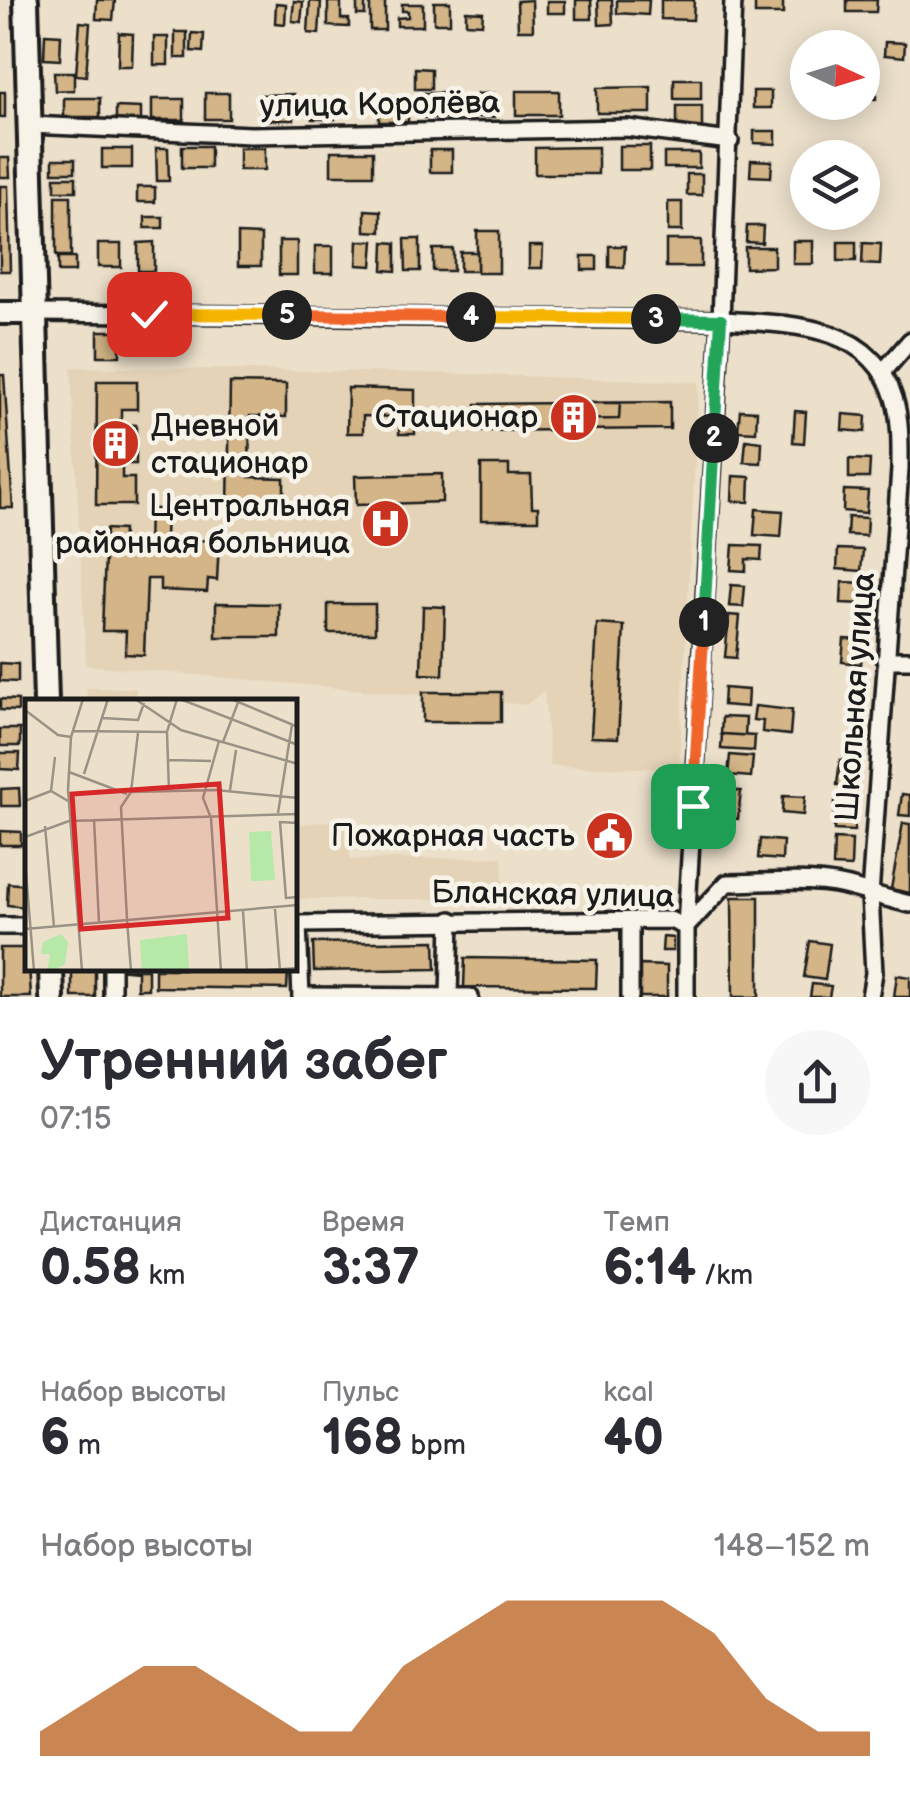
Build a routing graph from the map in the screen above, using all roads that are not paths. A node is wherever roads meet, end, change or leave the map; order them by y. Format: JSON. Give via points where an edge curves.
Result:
{"nodes":[{"id":1,"x":26,"y":0,"type":"edge"},
{"id":2,"x":733,"y":0,"type":"edge"},
{"id":3,"x":30,"y":124,"type":"junction"},
{"id":4,"x":730,"y":141,"type":"junction"},
{"id":5,"x":37,"y":313,"type":"junction"},
{"id":6,"x":0,"y":314,"type":"edge"},
{"id":7,"x":721,"y":320,"type":"junction"},
{"id":8,"x":910,"y":342,"type":"edge"},
{"id":9,"x":883,"y":372,"type":"junction"},
{"id":10,"x":902,"y":400,"type":"edge"},
{"id":11,"x":903,"y":501,"type":"edge"},
{"id":12,"x":885,"y":660,"type":"junction"},
{"id":13,"x":910,"y":660,"type":"edge"},
{"id":14,"x":46,"y":699,"type":"edge"},
{"id":15,"x":870,"y":895,"type":"junction"},
{"id":16,"x":910,"y":904,"type":"edge"},
{"id":17,"x":451,"y":920,"type":"junction"},
{"id":18,"x":630,"y":920,"type":"junction"},
{"id":19,"x":298,"y":924,"type":"edge"},
{"id":20,"x":686,"y":927,"type":"junction"},
{"id":21,"x":298,"y":948,"type":"edge"},
{"id":22,"x":302,"y":997,"type":"edge"},
{"id":23,"x":449,"y":997,"type":"edge"},
{"id":24,"x":470,"y":997,"type":"edge"},
{"id":25,"x":630,"y":997,"type":"edge"},
{"id":26,"x":686,"y":997,"type":"edge"},
{"id":27,"x":870,"y":997,"type":"edge"}],
"edges":[{"from":1,"to":3,"type":"highway"},
{"from":2,"to":4,"type":"street"},
{"from":3,"to":4,"type":"street","name":"улица Королёва","via":[[250,135],[627,128]]},
{"from":3,"to":5,"type":"highway"},
{"from":4,"to":7,"type":"street"},
{"from":5,"to":6,"type":"main road"},
{"from":5,"to":7,"type":"street"},
{"from":5,"to":14,"type":"highway"},
{"from":7,"to":9,"type":"street","via":[[829,333],[867,353]]},
{"from":7,"to":20,"type":"street"},
{"from":8,"to":9,"type":"street"},
{"from":9,"to":10,"type":"street","name":"Школьная улица"},
{"from":10,"to":11,"type":"street","name":"Школьная улица"},
{"from":11,"to":12,"type":"street","name":"Школьная улица"},
{"from":12,"to":13,"type":"street"},
{"from":12,"to":15,"type":"street","name":"Школьная улица"},
{"from":15,"to":16,"type":"street","name":"Бланская улица"},
{"from":15,"to":20,"type":"street","name":"Бланская улица","via":[[820,883],[727,883]]},
{"from":15,"to":27,"type":"street","name":"Школьная улица"},
{"from":17,"to":18,"type":"street","name":"Бланская улица"},
{"from":17,"to":19,"type":"street","name":"Бланская улица"},
{"from":17,"to":23,"type":"street"},
{"from":18,"to":20,"type":"street","name":"Бланская улица"},
{"from":18,"to":25,"type":"street"},
{"from":20,"to":26,"type":"street"},
{"from":21,"to":22,"type":"street"},
{"from":22,"to":23,"type":"street"},
{"from":23,"to":24,"type":"street"}]}
